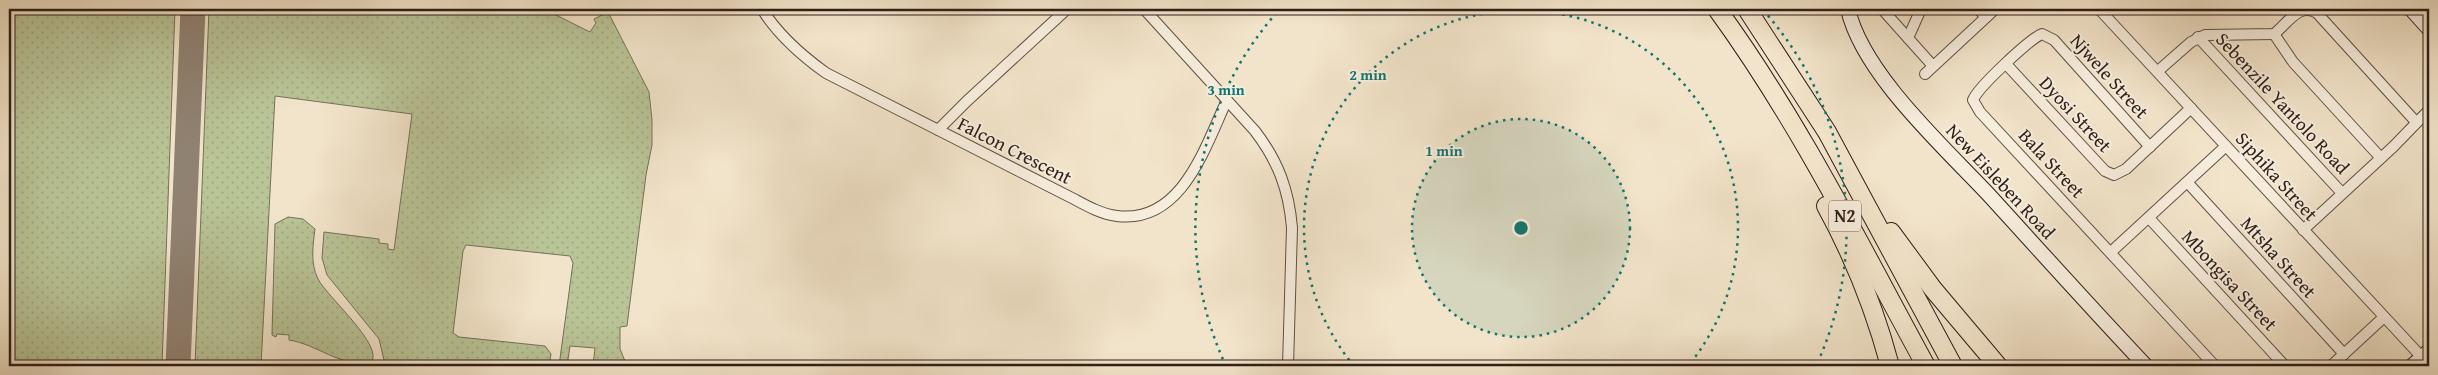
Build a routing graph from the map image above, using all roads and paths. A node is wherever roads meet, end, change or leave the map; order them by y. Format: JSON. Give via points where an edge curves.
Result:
{"nodes":[{"id":1,"x":762,"y":9,"type":"edge"},
{"id":2,"x":1068,"y":9,"type":"edge"},
{"id":3,"x":1144,"y":9,"type":"edge"},
{"id":4,"x":1717,"y":9,"type":"edge"},
{"id":5,"x":1747,"y":9,"type":"edge"},
{"id":6,"x":1848,"y":9,"type":"edge"},
{"id":7,"x":1882,"y":9,"type":"edge"},
{"id":8,"x":1921,"y":9,"type":"edge"},
{"id":9,"x":1978,"y":9,"type":"edge"},
{"id":10,"x":1995,"y":9,"type":"edge"},
{"id":11,"x":2099,"y":9,"type":"edge"},
{"id":12,"x":2410,"y":9,"type":"edge"},
{"id":13,"x":1986,"y":17,"type":"junction"},
{"id":14,"x":2429,"y":28,"type":"edge"},
{"id":15,"x":2274,"y":34,"type":"junction"},
{"id":16,"x":2198,"y":37,"type":"junction"},
{"id":17,"x":1908,"y":38,"type":"junction"},
{"id":18,"x":2006,"y":64,"type":"junction"},
{"id":19,"x":1933,"y":66,"type":"junction"},
{"id":20,"x":1758,"y":68,"type":"junction"},
{"id":21,"x":2158,"y":71,"type":"junction"},
{"id":22,"x":1925,"y":74,"type":"dead end"},
{"id":23,"x":1975,"y":95,"type":"joint"},
{"id":24,"x":1227,"y":100,"type":"junction"},
{"id":25,"x":2192,"y":108,"type":"junction"},
{"id":26,"x":2429,"y":110,"type":"edge"},
{"id":27,"x":2416,"y":122,"type":"junction"},
{"id":28,"x":938,"y":130,"type":"junction"},
{"id":29,"x":2150,"y":146,"type":"junction"},
{"id":30,"x":2226,"y":146,"type":"junction"},
{"id":31,"x":1839,"y":155,"type":"junction"},
{"id":32,"x":2380,"y":157,"type":"junction"},
{"id":33,"x":2188,"y":184,"type":"junction"},
{"id":34,"x":2342,"y":193,"type":"junction"},
{"id":35,"x":2149,"y":218,"type":"junction"},
{"id":36,"x":2303,"y":230,"type":"junction"},
{"id":37,"x":2111,"y":252,"type":"junction"},
{"id":38,"x":2384,"y":317,"type":"junction"},
{"id":39,"x":2344,"y":354,"type":"junction"},
{"id":40,"x":2423,"y":360,"type":"edge"},
{"id":41,"x":1288,"y":366,"type":"edge"},
{"id":42,"x":1890,"y":366,"type":"edge"},
{"id":43,"x":1926,"y":366,"type":"edge"},
{"id":44,"x":1953,"y":366,"type":"edge"},
{"id":45,"x":1998,"y":366,"type":"edge"},
{"id":46,"x":2146,"y":366,"type":"edge"},
{"id":47,"x":2215,"y":366,"type":"edge"},
{"id":48,"x":2285,"y":366,"type":"edge"},
{"id":49,"x":2331,"y":366,"type":"edge"}],
"edges":[{"from":1,"to":28,"type":"street","name":"Falcon Crescent","via":[[792,46],[826,73]]},
{"from":2,"to":28,"type":"street"},
{"from":3,"to":24,"type":"street"},
{"from":4,"to":20,"type":"highway","number":"N2"},
{"from":5,"to":31,"type":"highway","number":"N2","via":[[1794,77]]},
{"from":6,"to":46,"type":"main road","name":"New Eisleben Road","via":[[1860,42],[1882,76]]},
{"from":7,"to":17,"type":"street"},
{"from":8,"to":17,"type":"street"},
{"from":9,"to":13,"type":"street"},
{"from":10,"to":13,"type":"street"},
{"from":11,"to":21,"type":"street","name":"Siphika Street"},
{"from":12,"to":14,"type":"main road"},
{"from":13,"to":19,"type":"street"},
{"from":15,"to":16,"type":"street"},
{"from":15,"to":27,"type":"street","via":[[2299,12],[2307,9],[2317,13]]},
{"from":15,"to":32,"type":"street","via":[[2293,62]]},
{"from":16,"to":21,"type":"street"},
{"from":16,"to":34,"type":"street","name":"Sebenzile Yantolo Road"},
{"from":17,"to":19,"type":"street"},
{"from":18,"to":23,"type":"street","name":"Njwele Street"},
{"from":18,"to":29,"type":"street","name":"Dyosi Street","via":[[2105,171],[2114,175],[2122,172]]},
{"from":18,"to":29,"type":"street","name":"Njwele Street","via":[[2038,36],[2048,36]]},
{"from":19,"to":22,"type":"street"},
{"from":20,"to":42,"type":"highway","via":[[1762,92],[1856,266]]},
{"from":20,"to":43,"type":"highway","number":"N2","via":[[1816,164]]},
{"from":21,"to":25,"type":"street","name":"Siphika Street"},
{"from":23,"to":37,"type":"street","name":"Bala Street","via":[[1974,104],[1980,112]]},
{"from":24,"to":28,"type":"street","name":"Falcon Crescent","via":[[1182,189],[1162,205],[1132,216],[1100,212]]},
{"from":24,"to":41,"type":"street","via":[[1271,152],[1287,190],[1292,228]]},
{"from":25,"to":29,"type":"street","name":"Dyosi Street"},
{"from":25,"to":30,"type":"street","name":"Siphika Street"},
{"from":26,"to":27,"type":"street"},
{"from":27,"to":32,"type":"street"},
{"from":30,"to":33,"type":"street"},
{"from":30,"to":36,"type":"street","name":"Siphika Street"},
{"from":31,"to":44,"type":"highway","number":"N2"},
{"from":31,"to":45,"type":"highway","via":[[1915,266]]},
{"from":32,"to":34,"type":"street"},
{"from":33,"to":35,"type":"street"},
{"from":33,"to":39,"type":"street","name":"Mtsha Street"},
{"from":34,"to":36,"type":"street"},
{"from":35,"to":37,"type":"street"},
{"from":35,"to":48,"type":"street","name":"Mbongisa Street"},
{"from":36,"to":38,"type":"street","name":"Siphika Street"},
{"from":37,"to":47,"type":"street","name":"Bala Street"},
{"from":38,"to":39,"type":"street"},
{"from":38,"to":40,"type":"street","name":"Siphika Street"},
{"from":39,"to":49,"type":"street"}]}
